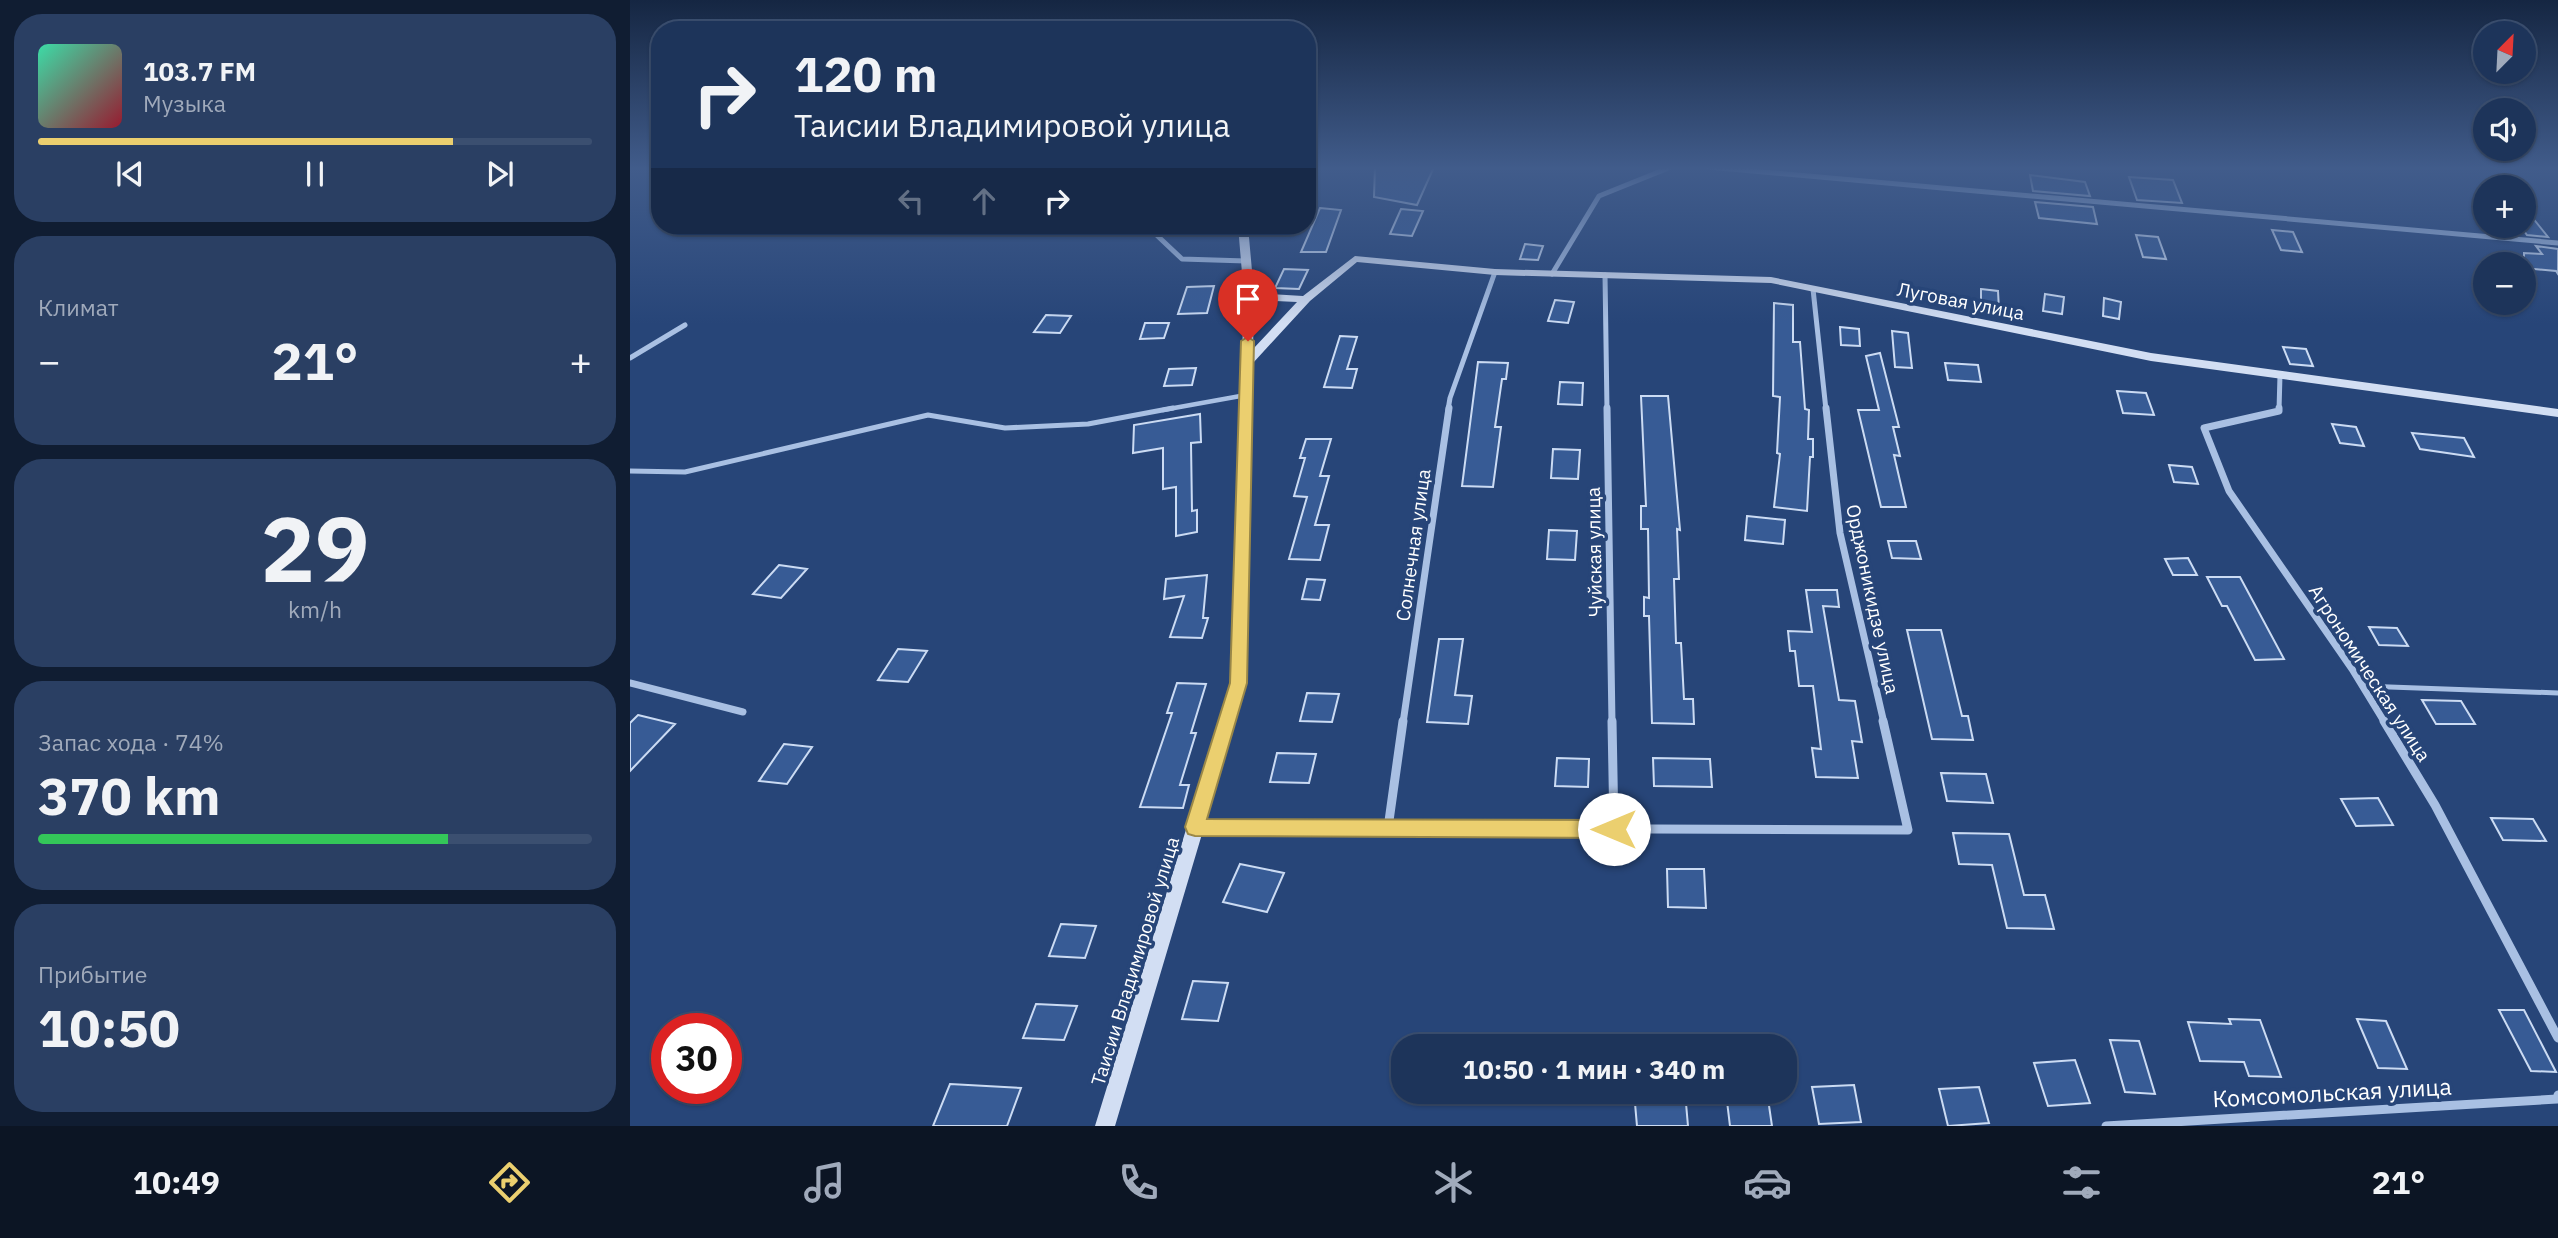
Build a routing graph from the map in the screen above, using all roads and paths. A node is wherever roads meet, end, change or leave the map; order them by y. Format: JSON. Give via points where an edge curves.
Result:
{"nodes":[{"id":1,"x":1585,"y":220,"type":"edge"},
{"id":2,"x":2296,"y":220,"type":"edge"},
{"id":3,"x":1157,"y":235,"type":"edge"},
{"id":4,"x":1243,"y":235,"type":"edge"},
{"id":5,"x":2558,"y":243,"type":"edge"},
{"id":6,"x":1246,"y":261,"type":"junction"},
{"id":7,"x":1495,"y":272,"type":"junction"},
{"id":8,"x":1552,"y":274,"type":"junction"},
{"id":9,"x":1605,"y":275,"type":"junction"},
{"id":10,"x":1814,"y":289,"type":"junction"},
{"id":11,"x":1249,"y":296,"type":"junction"},
{"id":12,"x":1306,"y":299,"type":"junction"},
{"id":13,"x":685,"y":325,"type":"dead end"},
{"id":14,"x":630,"y":358,"type":"edge"},
{"id":15,"x":1247,"y":363,"type":"junction"},
{"id":16,"x":2280,"y":375,"type":"junction"},
{"id":17,"x":1246,"y":395,"type":"junction"},
{"id":18,"x":2558,"y":413,"type":"edge"},
{"id":19,"x":630,"y":471,"type":"edge"},
{"id":20,"x":630,"y":683,"type":"edge"},
{"id":21,"x":2362,"y":686,"type":"junction"},
{"id":22,"x":2558,"y":693,"type":"edge"},
{"id":23,"x":743,"y":712,"type":"dead end"},
{"id":24,"x":1195,"y":827,"type":"junction"},
{"id":25,"x":1388,"y":828,"type":"junction"},
{"id":26,"x":1614,"y":829,"type":"junction"},
{"id":27,"x":2558,"y":1038,"type":"edge"},
{"id":28,"x":2558,"y":1095,"type":"edge"},
{"id":29,"x":1105,"y":1126,"type":"edge"},
{"id":30,"x":2106,"y":1126,"type":"edge"}],
"edges":[{"from":1,"to":8,"type":"street"},
{"from":2,"to":5,"type":"street"},
{"from":3,"to":6,"type":"street","via":[[1182,259]]},
{"from":4,"to":6,"type":"street","name":"Таисии Владимировой улица"},
{"from":6,"to":11,"type":"street","name":"Таисии Владимировой улица"},
{"from":7,"to":8,"type":"street","name":"Луговая улица"},
{"from":7,"to":12,"type":"street","name":"Луговая улица","via":[[1355,258]]},
{"from":7,"to":25,"type":"street","name":"Солнечная улица","via":[[1450,398]]},
{"from":8,"to":9,"type":"street","name":"Луговая улица"},
{"from":9,"to":10,"type":"street","name":"Луговая улица","via":[[1771,280]]},
{"from":9,"to":26,"type":"street","name":"Чуйская улица"},
{"from":10,"to":16,"type":"street","name":"Луговая улица","via":[[2151,357]]},
{"from":10,"to":26,"type":"street","name":"Орджоникидзе улица","via":[[1840,533],[1908,830]]},
{"from":11,"to":12,"type":"street"},
{"from":11,"to":15,"type":"street","name":"Таисии Владимировой улица"},
{"from":12,"to":15,"type":"street"},
{"from":13,"to":14,"type":"street"},
{"from":15,"to":17,"type":"street","name":"Таисии Владимировой улица"},
{"from":16,"to":18,"type":"street","name":"Луговая улица"},
{"from":16,"to":21,"type":"street","name":"Агрономическая улица","via":[[2278,411],[2204,428],[2229,491]]},
{"from":17,"to":19,"type":"lane","via":[[1088,424],[1005,428],[929,415],[685,472]]},
{"from":17,"to":24,"type":"street","name":"Таисии Владимировой улица","via":[[1239,683]]},
{"from":20,"to":23,"type":"street"},
{"from":21,"to":22,"type":"lane"},
{"from":21,"to":27,"type":"street","name":"Агрономическая улица","via":[[2435,805]]},
{"from":24,"to":25,"type":"street"},
{"from":24,"to":29,"type":"street","name":"Таисии Владимировой улица"},
{"from":25,"to":26,"type":"street"},
{"from":28,"to":30,"type":"street","name":"Комсомольская улица","via":[[2557,1099]]}]}
